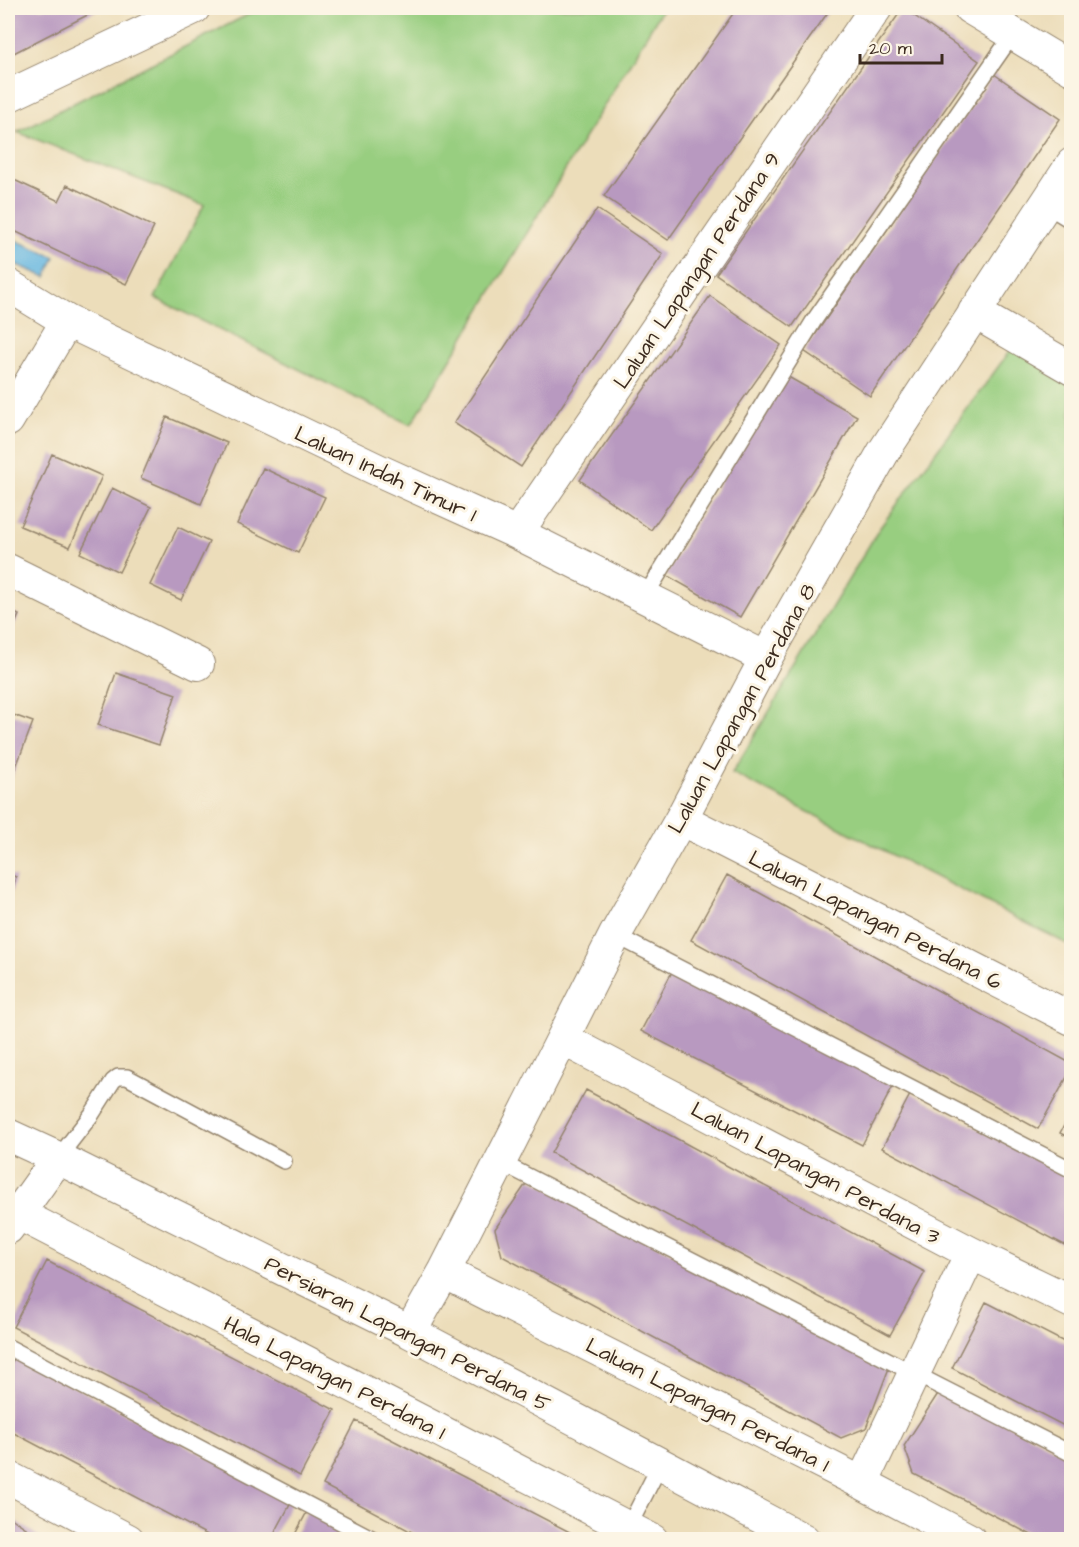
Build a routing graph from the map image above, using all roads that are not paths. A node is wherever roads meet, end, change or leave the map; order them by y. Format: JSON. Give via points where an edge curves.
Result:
{"nodes":[{"id":1,"x":194,"y":8,"type":"edge"},
{"id":2,"x":876,"y":8,"type":"edge"},
{"id":3,"x":970,"y":8,"type":"edge"},
{"id":4,"x":1013,"y":34,"type":"junction"},
{"id":5,"x":1071,"y":69,"type":"edge"},
{"id":6,"x":8,"y":96,"type":"edge"},
{"id":7,"x":1071,"y":164,"type":"edge"},
{"id":8,"x":1059,"y":213,"type":"edge"},
{"id":9,"x":8,"y":285,"type":"edge"},
{"id":10,"x":974,"y":312,"type":"junction"},
{"id":11,"x":67,"y":321,"type":"junction"},
{"id":12,"x":1071,"y":369,"type":"edge"},
{"id":13,"x":8,"y":420,"type":"edge"},
{"id":14,"x":516,"y":533,"type":"junction"},
{"id":15,"x":8,"y":570,"type":"edge"},
{"id":16,"x":644,"y":598,"type":"junction"},
{"id":17,"x":766,"y":658,"type":"junction"},
{"id":18,"x":198,"y":664,"type":"dead end"},
{"id":19,"x":681,"y":819,"type":"junction"},
{"id":20,"x":615,"y":935,"type":"junction"},
{"id":21,"x":1071,"y":1018,"type":"edge"},
{"id":22,"x":563,"y":1039,"type":"junction"},
{"id":23,"x":8,"y":1135,"type":"edge"},
{"id":24,"x":58,"y":1158,"type":"junction"},
{"id":25,"x":284,"y":1161,"type":"dead end"},
{"id":26,"x":500,"y":1162,"type":"junction"},
{"id":27,"x":1071,"y":1170,"type":"edge"},
{"id":28,"x":13,"y":1220,"type":"edge"},
{"id":29,"x":971,"y":1253,"type":"junction"},
{"id":30,"x":444,"y":1272,"type":"junction"},
{"id":31,"x":1071,"y":1302,"type":"edge"},
{"id":32,"x":410,"y":1332,"type":"junction"},
{"id":33,"x":8,"y":1347,"type":"edge"},
{"id":34,"x":913,"y":1373,"type":"junction"},
{"id":35,"x":1071,"y":1454,"type":"edge"},
{"id":36,"x":660,"y":1465,"type":"junction"},
{"id":37,"x":8,"y":1477,"type":"edge"},
{"id":38,"x":862,"y":1482,"type":"junction"},
{"id":39,"x":634,"y":1536,"type":"edge"},
{"id":40,"x":119,"y":1538,"type":"edge"},
{"id":41,"x":375,"y":1539,"type":"edge"},
{"id":42,"x":804,"y":1539,"type":"edge"},
{"id":43,"x":970,"y":1539,"type":"edge"}],
"edges":[{"from":1,"to":6,"type":"street"},
{"from":2,"to":14,"type":"street","name":"Laluan Lapangan Perdana 9"},
{"from":3,"to":4,"type":"street"},
{"from":4,"to":5,"type":"street"},
{"from":4,"to":16,"type":"lane","via":[[813,322]]},
{"from":7,"to":8,"type":"street","name":"Laluan Lapangan Perdana 8"},
{"from":8,"to":10,"type":"street","name":"Laluan Lapangan Perdana 8"},
{"from":9,"to":11,"type":"street","name":"Laluan Indah Timur 1"},
{"from":10,"to":12,"type":"street"},
{"from":10,"to":17,"type":"street","name":"Laluan Lapangan Perdana 8","via":[[884,452]]},
{"from":11,"to":13,"type":"street"},
{"from":11,"to":14,"type":"street","name":"Laluan Indah Timur 1"},
{"from":14,"to":16,"type":"street","name":"Laluan Indah Timur 1"},
{"from":15,"to":18,"type":"street"},
{"from":16,"to":17,"type":"street","name":"Laluan Indah Timur 1"},
{"from":17,"to":19,"type":"street","name":"Laluan Lapangan Perdana 8"},
{"from":19,"to":20,"type":"street","name":"Laluan Lapangan Perdana 8"},
{"from":19,"to":21,"type":"street","name":"Laluan Lapangan Perdana 6"},
{"from":20,"to":22,"type":"street","name":"Laluan Lapangan Perdana 8"},
{"from":20,"to":27,"type":"lane"},
{"from":22,"to":26,"type":"street","name":"Laluan Lapangan Perdana 8"},
{"from":22,"to":29,"type":"street","name":"Laluan Lapangan Perdana 3"},
{"from":23,"to":24,"type":"street","name":"Persiaran Lapangan Perdana 5"},
{"from":24,"to":25,"type":"lane","via":[[113,1081],[127,1077]]},
{"from":24,"to":28,"type":"street"},
{"from":24,"to":32,"type":"street","name":"Persiaran Lapangan Perdana 5"},
{"from":26,"to":30,"type":"street","name":"Laluan Lapangan Perdana 8"},
{"from":26,"to":34,"type":"lane"},
{"from":28,"to":39,"type":"street","name":"Hala Lapangan Perdana 1"},
{"from":29,"to":31,"type":"street","name":"Laluan Lapangan Perdana 3"},
{"from":29,"to":34,"type":"street"},
{"from":30,"to":32,"type":"street","name":"Laluan Lapangan Perdana 8"},
{"from":30,"to":38,"type":"street","name":"Laluan Lapangan Perdana 1"},
{"from":32,"to":36,"type":"street","name":"Persiaran Lapangan Perdana 5"},
{"from":33,"to":41,"type":"lane"},
{"from":34,"to":35,"type":"lane"},
{"from":34,"to":38,"type":"street"},
{"from":36,"to":39,"type":"lane"},
{"from":36,"to":42,"type":"street","name":"Persiaran Lapangan Perdana 5"},
{"from":37,"to":40,"type":"street"},
{"from":38,"to":43,"type":"street","name":"Laluan Lapangan Perdana 1"}]}
